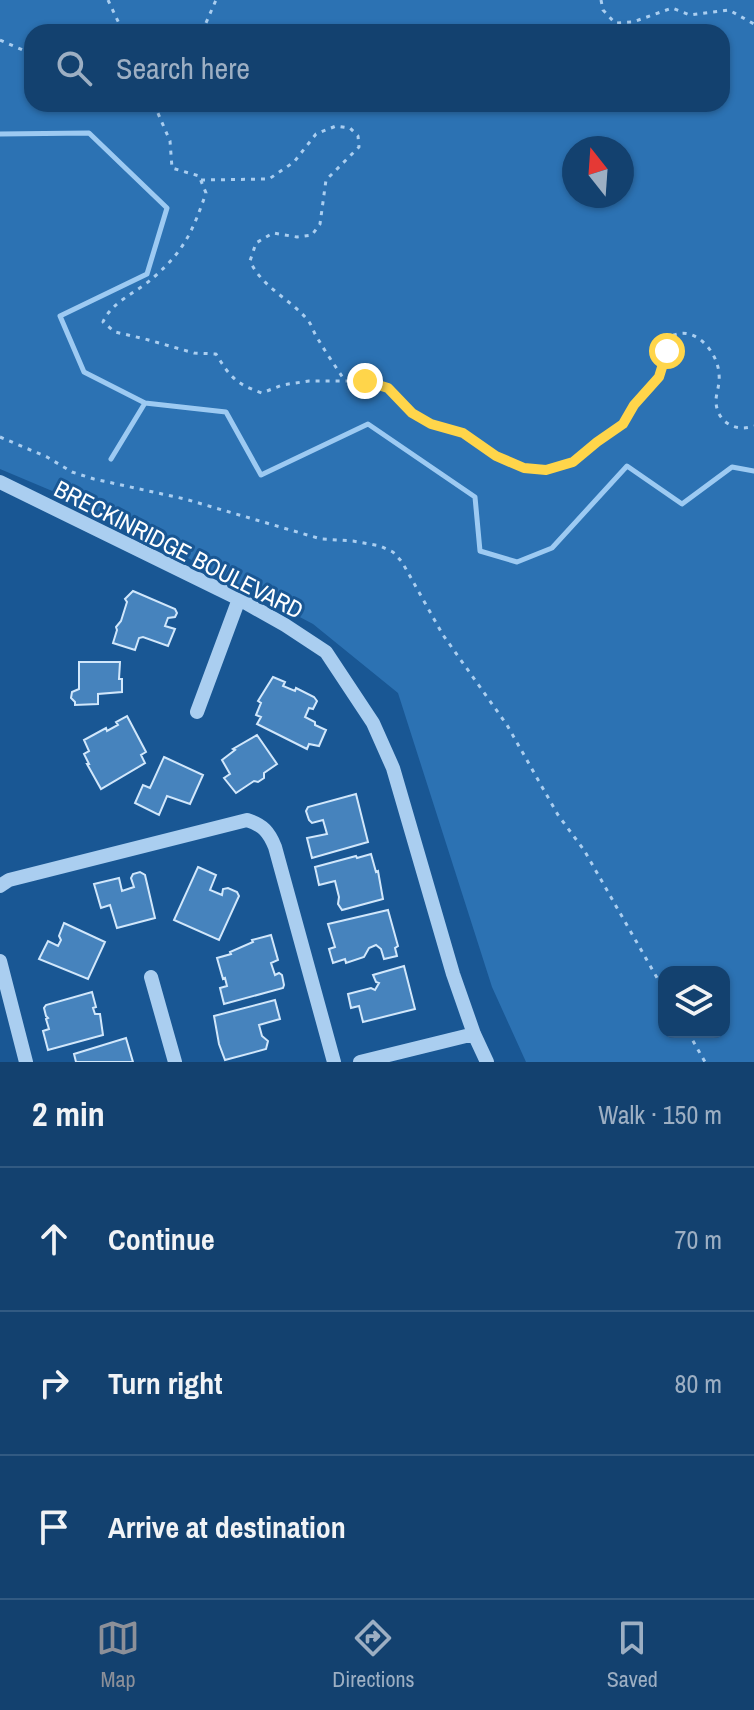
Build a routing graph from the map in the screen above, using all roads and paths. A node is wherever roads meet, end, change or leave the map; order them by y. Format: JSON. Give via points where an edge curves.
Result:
{"nodes":[{"id":1,"x":108,"y":0,"type":"edge"},
{"id":2,"x":216,"y":0,"type":"edge"},
{"id":3,"x":601,"y":0,"type":"edge"},
{"id":4,"x":119,"y":24,"type":"edge"},
{"id":5,"x":206,"y":24,"type":"edge"},
{"id":6,"x":754,"y":24,"type":"edge"},
{"id":7,"x":0,"y":40,"type":"edge"},
{"id":8,"x":24,"y":50,"type":"edge"},
{"id":9,"x":157,"y":112,"type":"edge"},
{"id":10,"x":201,"y":180,"type":"junction"},
{"id":11,"x":345,"y":381,"type":"junction"},
{"id":12,"x":754,"y":426,"type":"edge"},
{"id":13,"x":0,"y":437,"type":"edge"},
{"id":14,"x":0,"y":482,"type":"edge"},
{"id":15,"x":239,"y":599,"type":"junction"},
{"id":16,"x":197,"y":712,"type":"dead end"},
{"id":17,"x":0,"y":886,"type":"edge"},
{"id":18,"x":0,"y":961,"type":"edge"},
{"id":19,"x":151,"y":977,"type":"dead end"},
{"id":20,"x":658,"y":980,"type":"edge"},
{"id":21,"x":474,"y":1034,"type":"junction"},
{"id":22,"x":691,"y":1038,"type":"edge"},
{"id":23,"x":26,"y":1062,"type":"edge"},
{"id":24,"x":175,"y":1062,"type":"edge"},
{"id":25,"x":334,"y":1062,"type":"edge"},
{"id":26,"x":360,"y":1062,"type":"edge"},
{"id":27,"x":487,"y":1062,"type":"edge"},
{"id":28,"x":705,"y":1062,"type":"edge"}],
"edges":[{"from":1,"to":4,"type":"path"},
{"from":2,"to":5,"type":"path"},
{"from":3,"to":6,"type":"path","via":[[615,23],[672,8],[690,15],[729,10]]},
{"from":7,"to":8,"type":"path"},
{"from":9,"to":10,"type":"path","via":[[170,141],[172,168]]},
{"from":10,"to":11,"type":"path","via":[[206,193],[175,257],[107,312],[103,322],[115,332],[216,354],[229,376],[262,393],[309,381]]},
{"from":10,"to":11,"type":"path","via":[[269,179],[294,162],[316,134],[336,126],[358,136],[359,147],[326,180],[320,224],[312,235],[273,233],[256,243],[250,261],[256,275],[309,321]]},
{"from":11,"to":12,"type":"path","via":[[388,388],[431,424],[463,433],[524,468],[546,470],[573,462],[623,424],[659,377],[674,335],[681,332],[696,336],[716,361],[720,376],[715,403],[720,415],[728,425],[745,430]]},
{"from":13,"to":20,"type":"path","via":[[94,479],[321,539],[393,552],[507,725]]},
{"from":14,"to":15,"type":"street","name":"BRECKINRIDGE BOULEVARD"},
{"from":15,"to":16,"type":"street"},
{"from":15,"to":21,"type":"street","name":"BRECKINRIDGE BOULEVARD","via":[[326,652],[373,723],[393,768]]},
{"from":17,"to":25,"type":"street","via":[[247,820],[260,824],[275,847]]},
{"from":18,"to":23,"type":"street"},
{"from":19,"to":24,"type":"street"},
{"from":21,"to":26,"type":"street"},
{"from":21,"to":27,"type":"street","name":"BRECKINRIDGE BOULEVARD"},
{"from":22,"to":28,"type":"path"}]}
